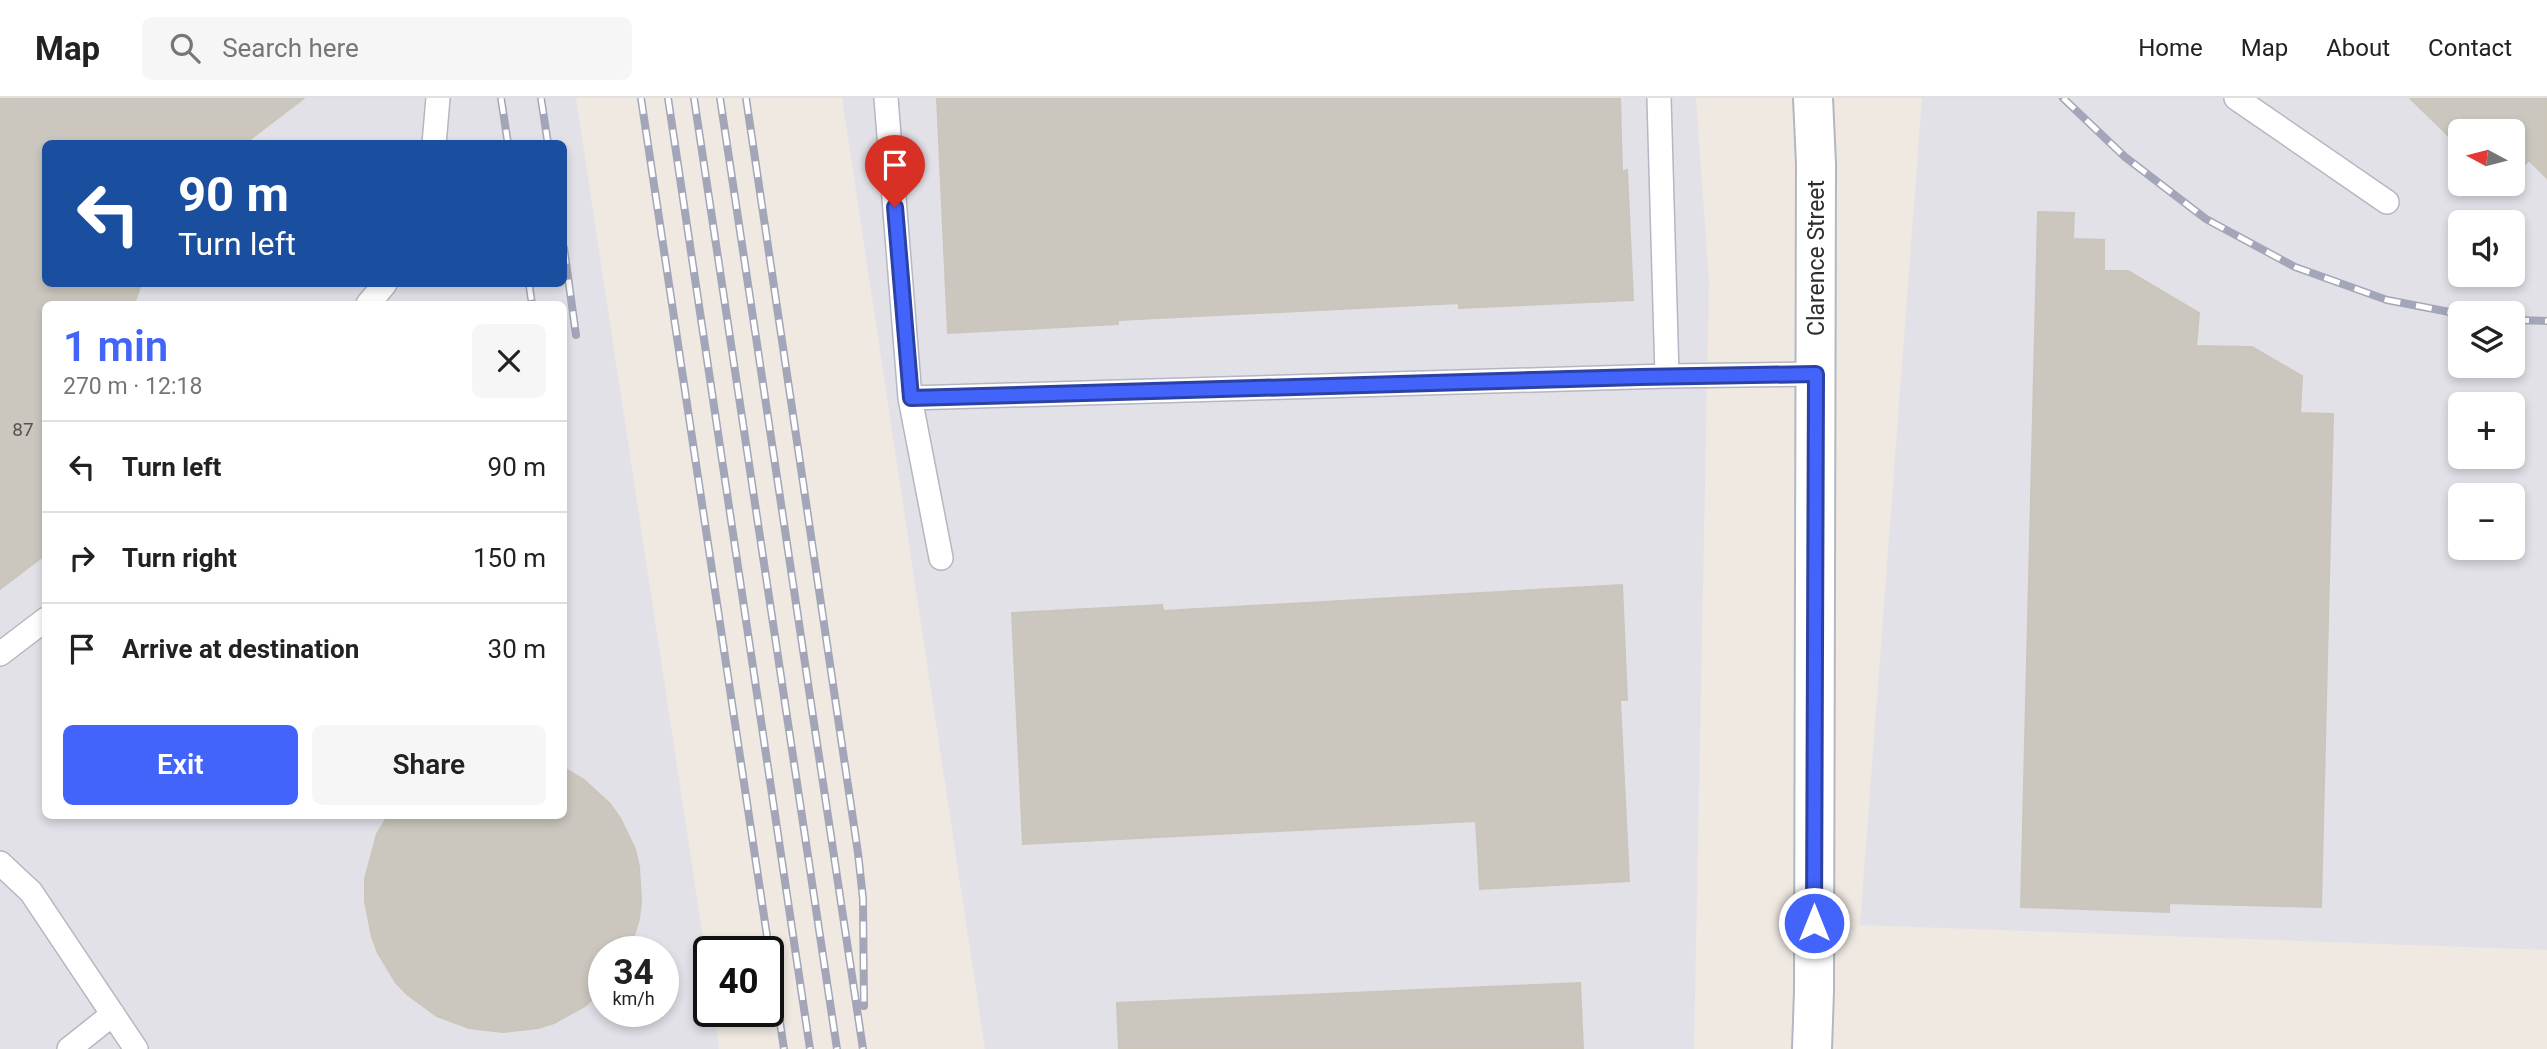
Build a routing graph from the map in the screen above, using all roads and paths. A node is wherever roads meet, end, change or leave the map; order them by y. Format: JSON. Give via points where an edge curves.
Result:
{"nodes":[{"id":1,"x":438,"y":98,"type":"edge"},
{"id":2,"x":886,"y":98,"type":"edge"},
{"id":3,"x":1659,"y":98,"type":"edge"},
{"id":4,"x":1813,"y":98,"type":"edge"},
{"id":5,"x":2235,"y":98,"type":"edge"},
{"id":6,"x":434,"y":140,"type":"edge"},
{"id":7,"x":2386,"y":202,"type":"dead end"},
{"id":8,"x":382,"y":287,"type":"edge"},
{"id":9,"x":371,"y":301,"type":"edge"},
{"id":10,"x":1816,"y":374,"type":"junction"},
{"id":11,"x":1667,"y":376,"type":"junction"},
{"id":12,"x":911,"y":398,"type":"junction"},
{"id":13,"x":941,"y":558,"type":"dead end"},
{"id":14,"x":42,"y":622,"type":"edge"},
{"id":15,"x":0,"y":654,"type":"edge"},
{"id":16,"x":0,"y":863,"type":"edge"},
{"id":17,"x":113,"y":1014,"type":"junction"},
{"id":18,"x":69,"y":1049,"type":"edge"},
{"id":19,"x":136,"y":1049,"type":"edge"},
{"id":20,"x":1812,"y":1049,"type":"edge"}],
"edges":[{"from":1,"to":6,"type":"lane"},
{"from":2,"to":12,"type":"lane"},
{"from":3,"to":11,"type":"lane"},
{"from":4,"to":10,"type":"street","name":"Clarence Street"},
{"from":5,"to":7,"type":"lane"},
{"from":8,"to":9,"type":"lane"},
{"from":10,"to":11,"type":"lane"},
{"from":10,"to":20,"type":"street","name":"Clarence Street"},
{"from":11,"to":12,"type":"lane"},
{"from":12,"to":13,"type":"lane"},
{"from":14,"to":15,"type":"lane"},
{"from":16,"to":17,"type":"lane","via":[[31,892]]},
{"from":17,"to":18,"type":"lane"},
{"from":17,"to":19,"type":"lane"}]}
